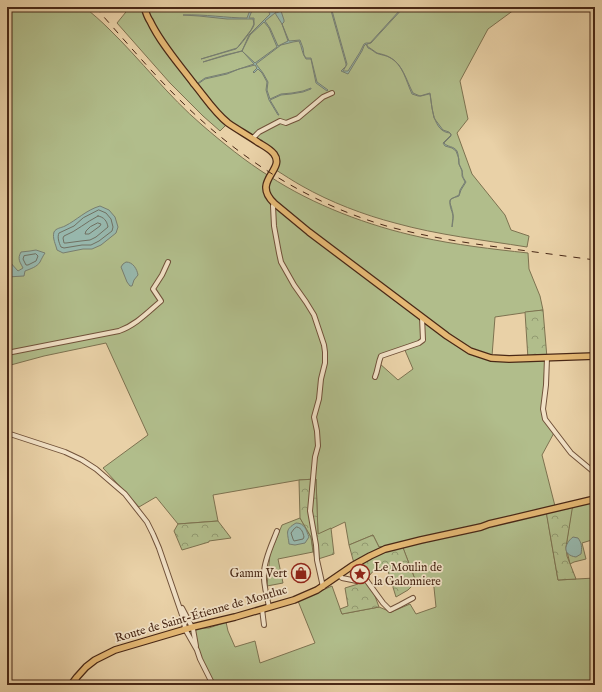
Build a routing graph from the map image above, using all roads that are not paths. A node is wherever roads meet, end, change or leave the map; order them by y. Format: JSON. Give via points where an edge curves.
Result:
{"nodes":[{"id":1,"x":144,"y":7,"type":"edge"},
{"id":2,"x":332,"y":93,"type":"dead end"},
{"id":3,"x":253,"y":138,"type":"junction"},
{"id":4,"x":274,"y":203,"type":"junction"},
{"id":5,"x":168,"y":262,"type":"dead end"},
{"id":6,"x":422,"y":317,"type":"junction"},
{"id":7,"x":7,"y":353,"type":"edge"},
{"id":8,"x":595,"y":356,"type":"edge"},
{"id":9,"x":547,"y":358,"type":"junction"},
{"id":10,"x":375,"y":377,"type":"dead end"},
{"id":11,"x":7,"y":433,"type":"edge"},
{"id":12,"x":595,"y":473,"type":"edge"},
{"id":13,"x":595,"y":499,"type":"edge"},
{"id":14,"x":277,"y":531,"type":"dead end"},
{"id":15,"x":338,"y":576,"type":"junction"},
{"id":16,"x":323,"y":587,"type":"junction"},
{"id":17,"x":412,"y":598,"type":"dead end"},
{"id":18,"x":177,"y":600,"type":"junction"},
{"id":19,"x":269,"y":607,"type":"junction"},
{"id":20,"x":262,"y":609,"type":"junction"},
{"id":21,"x":264,"y":625,"type":"dead end"},
{"id":22,"x":193,"y":627,"type":"junction"},
{"id":23,"x":185,"y":629,"type":"junction"},
{"id":24,"x":197,"y":650,"type":"junction"},
{"id":25,"x":71,"y":685,"type":"edge"},
{"id":26,"x":213,"y":685,"type":"edge"}],
"edges":[{"from":1,"to":3,"type":"main road","via":[[162,41],[217,113]]},
{"from":2,"to":3,"type":"street","via":[[323,97],[298,118],[280,121]]},
{"from":3,"to":4,"type":"main road","via":[[275,155],[276,163],[266,183],[269,198]]},
{"from":4,"to":6,"type":"main road"},
{"from":4,"to":16,"type":"street","via":[[274,226],[281,262],[314,316],[325,352],[314,417],[318,446],[310,511]]},
{"from":5,"to":7,"type":"street","via":[[153,289],[161,301],[128,328]]},
{"from":6,"to":9,"type":"main road","via":[[470,351],[490,358]]},
{"from":6,"to":10,"type":"street","via":[[422,340],[382,356]]},
{"from":8,"to":9,"type":"main road"},
{"from":9,"to":12,"type":"street","via":[[543,409],[545,419],[571,453]]},
{"from":11,"to":18,"type":"street","via":[[82,460],[125,494],[153,534]]},
{"from":13,"to":15,"type":"main road","name":"Route de Saint-Étienne de Montluc","via":[[402,544],[362,560]]},
{"from":14,"to":19,"type":"street","via":[[264,570]]},
{"from":15,"to":16,"type":"main road","name":"Route de Saint-Étienne de Montluc"},
{"from":15,"to":17,"type":"street","via":[[367,581],[390,610]]},
{"from":16,"to":19,"type":"main road","name":"Route de Saint-Étienne de Montluc","via":[[311,594]]},
{"from":18,"to":22,"type":"street"},
{"from":18,"to":23,"type":"street"},
{"from":19,"to":20,"type":"main road","name":"Route de Saint-Étienne de Montluc"},
{"from":20,"to":21,"type":"street"},
{"from":20,"to":22,"type":"main road","name":"Route de Saint-Étienne de Montluc"},
{"from":22,"to":23,"type":"main road","name":"Route de Saint-Étienne de Montluc"},
{"from":22,"to":24,"type":"street"},
{"from":23,"to":24,"type":"street"},
{"from":23,"to":25,"type":"main road","name":"Route de Saint-Étienne de Montluc","via":[[104,655],[86,667]]},
{"from":24,"to":26,"type":"street"}]}
